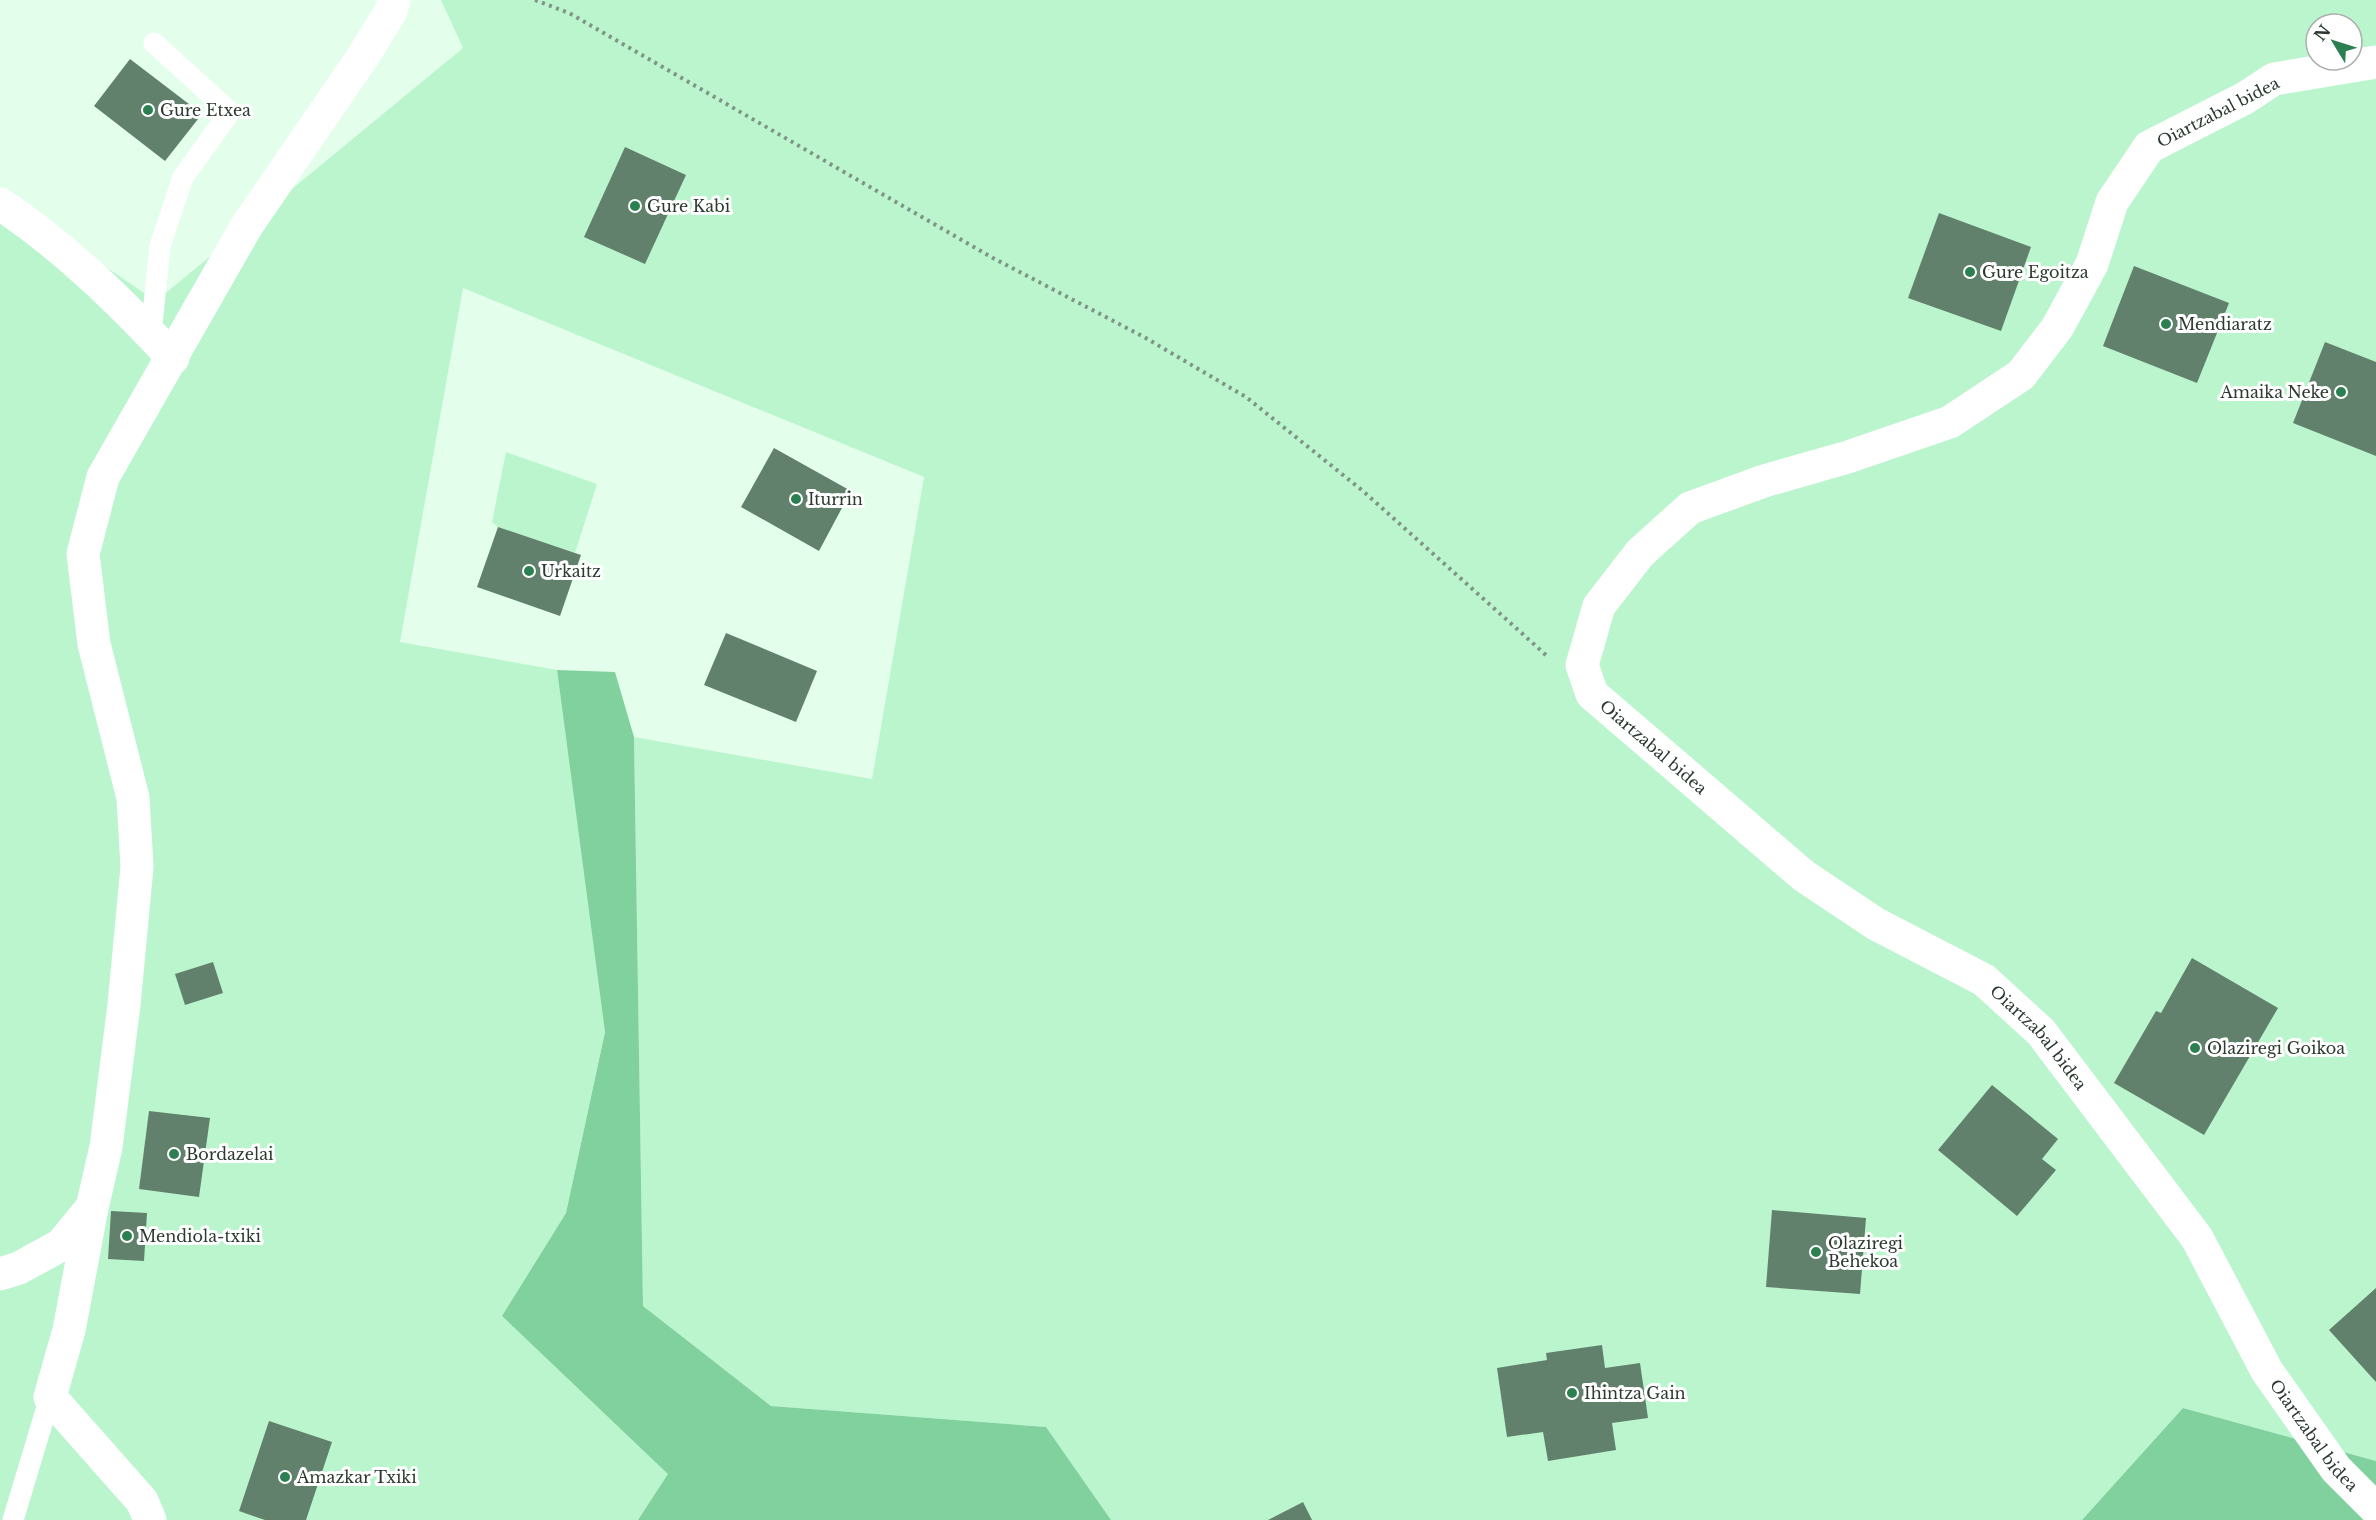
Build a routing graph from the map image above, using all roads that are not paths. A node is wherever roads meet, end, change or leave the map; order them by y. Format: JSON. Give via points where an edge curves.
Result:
{"nodes":[{"id":1,"x":394,"y":0,"type":"edge"},
{"id":2,"x":154,"y":43,"type":"dead end"},
{"id":3,"x":2376,"y":62,"type":"edge"},
{"id":4,"x":0,"y":204,"type":"edge"},
{"id":5,"x":151,"y":334,"type":"junction"},
{"id":6,"x":173,"y":358,"type":"junction"},
{"id":7,"x":92,"y":1208,"type":"junction"},
{"id":8,"x":0,"y":1274,"type":"edge"},
{"id":9,"x":50,"y":1397,"type":"junction"},
{"id":10,"x":2376,"y":1509,"type":"edge"},
{"id":11,"x":13,"y":1520,"type":"edge"},
{"id":12,"x":150,"y":1520,"type":"edge"}],
"edges":[{"from":1,"to":6,"type":"street","via":[[364,55],[246,227]]},
{"from":2,"to":5,"type":"lane","via":[[230,112],[183,177],[160,246]]},
{"from":3,"to":10,"type":"street","name":"Oiartzabal bidea","via":[[2274,79],[2149,147],[2112,202],[2092,264],[2057,328],[2021,375],[1950,422],[1690,508],[1640,553],[1599,606],[1582,665],[1592,694],[1804,876],[1876,924],[1984,980],[2041,1032],[2197,1238],[2279,1388],[2336,1469]]},
{"from":4,"to":5,"type":"street","via":[[120,301]]},
{"from":5,"to":6,"type":"street"},
{"from":6,"to":7,"type":"street","via":[[103,477],[83,554],[94,644],[133,798],[137,867],[106,1147]]},
{"from":7,"to":8,"type":"street","via":[[61,1245]]},
{"from":7,"to":9,"type":"street","via":[[69,1330]]},
{"from":9,"to":11,"type":"lane"},
{"from":9,"to":12,"type":"street","via":[[142,1501]]}]}
